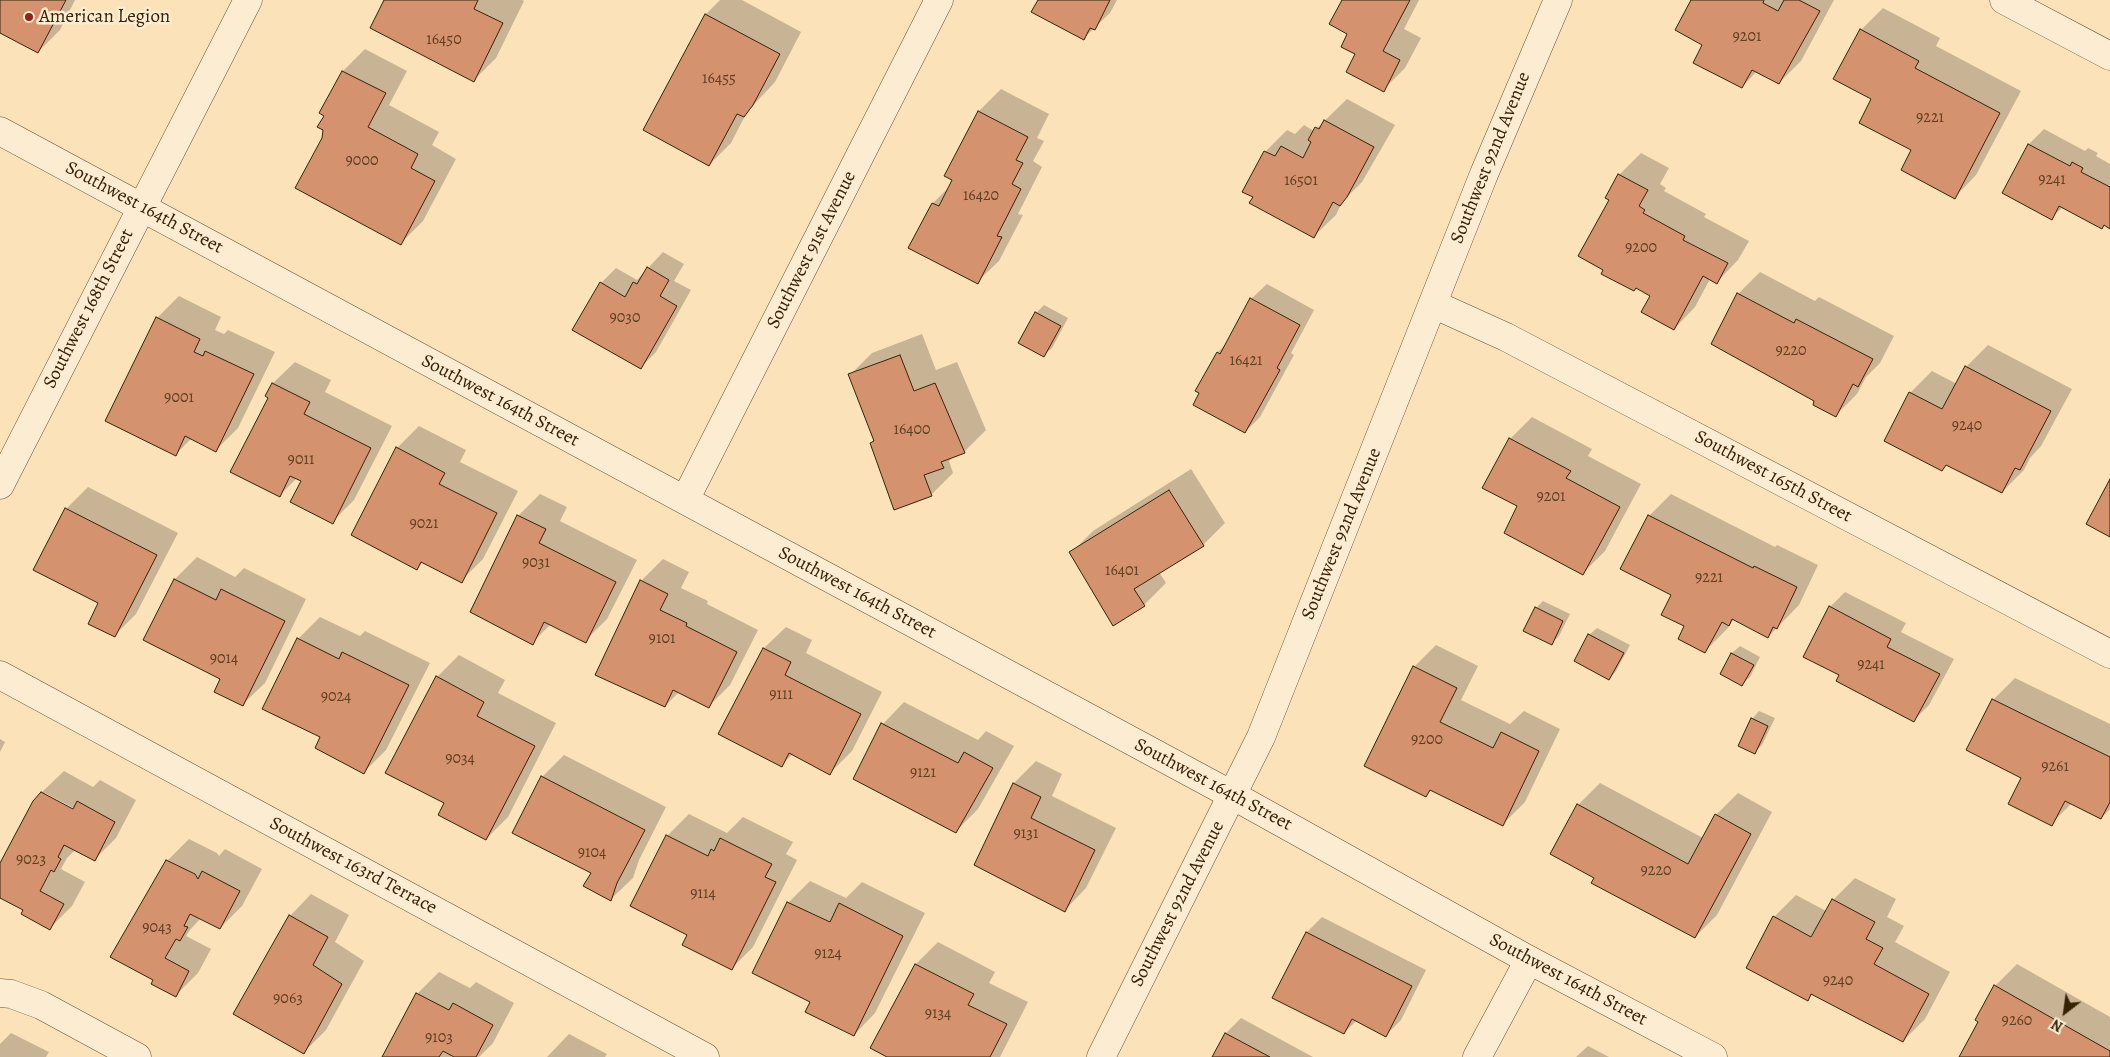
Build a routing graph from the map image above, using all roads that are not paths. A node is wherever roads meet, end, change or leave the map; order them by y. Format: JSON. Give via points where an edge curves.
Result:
{"nodes":[{"id":1,"x":248,"y":0,"type":"edge"},
{"id":2,"x":940,"y":0,"type":"edge"},
{"id":3,"x":1558,"y":0,"type":"edge"},
{"id":4,"x":2004,"y":0,"type":"edge"},
{"id":5,"x":2110,"y":56,"type":"edge"},
{"id":6,"x":0,"y":131,"type":"edge"},
{"id":7,"x":141,"y":206,"type":"junction"},
{"id":8,"x":1433,"y":304,"type":"junction"},
{"id":9,"x":0,"y":485,"type":"edge"},
{"id":10,"x":685,"y":500,"type":"junction"},
{"id":11,"x":2110,"y":654,"type":"edge"},
{"id":12,"x":0,"y":675,"type":"edge"},
{"id":13,"x":1232,"y":795,"type":"junction"},
{"id":14,"x":1529,"y":960,"type":"junction"},
{"id":15,"x":0,"y":993,"type":"edge"},
{"id":16,"x":137,"y":1057,"type":"edge"},
{"id":17,"x":705,"y":1057,"type":"edge"},
{"id":18,"x":1101,"y":1057,"type":"edge"},
{"id":19,"x":1477,"y":1057,"type":"edge"},
{"id":20,"x":1713,"y":1057,"type":"edge"}],
"edges":[{"from":1,"to":7,"type":"street","name":"Southwest 168th Street"},
{"from":2,"to":10,"type":"street","name":"Southwest 91st Avenue"},
{"from":3,"to":8,"type":"street","name":"Southwest 92nd Avenue"},
{"from":4,"to":5,"type":"street"},
{"from":6,"to":7,"type":"street","name":"Southwest 164th Street"},
{"from":7,"to":9,"type":"street","name":"Southwest 168th Street"},
{"from":7,"to":10,"type":"street","name":"Southwest 164th Street"},
{"from":8,"to":11,"type":"street","name":"Southwest 165th Street","via":[[1506,337]]},
{"from":8,"to":13,"type":"street","name":"Southwest 92nd Avenue","via":[[1261,737]]},
{"from":10,"to":13,"type":"street","name":"Southwest 164th Street"},
{"from":12,"to":17,"type":"street","name":"Southwest 163rd Terrace"},
{"from":13,"to":14,"type":"street","name":"Southwest 164th Street"},
{"from":13,"to":18,"type":"street","name":"Southwest 92nd Avenue"},
{"from":14,"to":19,"type":"street"},
{"from":14,"to":20,"type":"street","name":"Southwest 164th Street"},
{"from":15,"to":16,"type":"street","via":[[40,1005]]}]}
